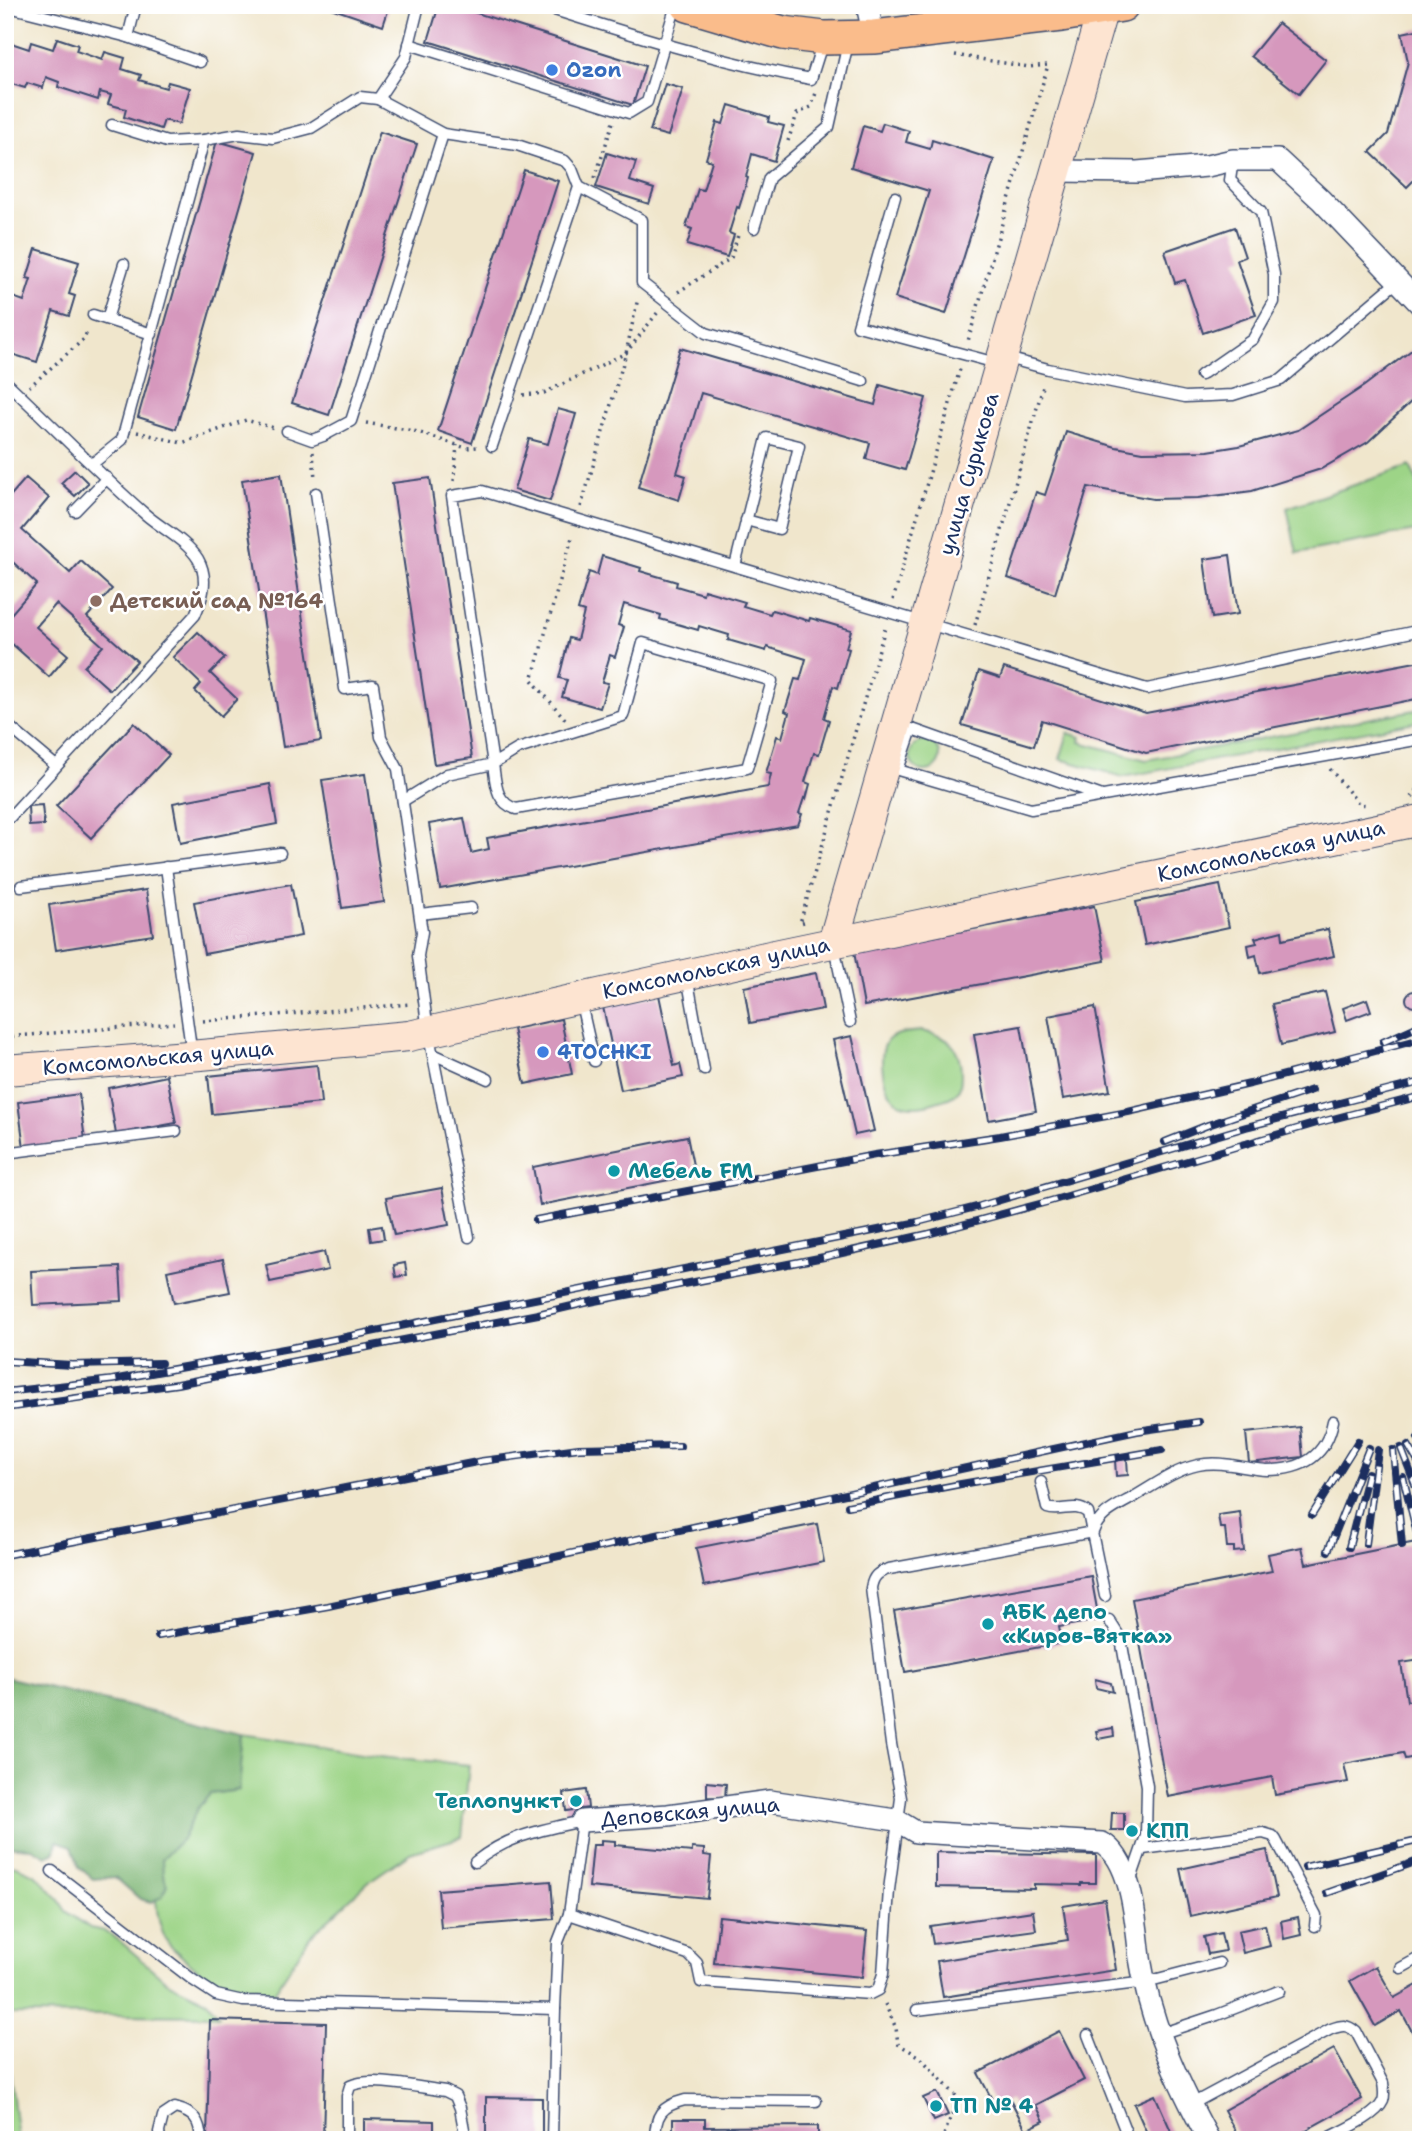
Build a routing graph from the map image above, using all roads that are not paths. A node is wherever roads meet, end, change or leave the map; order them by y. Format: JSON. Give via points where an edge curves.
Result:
{"nodes":[{"id":1,"x":136,"y":5,"type":"edge"},
{"id":2,"x":419,"y":5,"type":"edge"},
{"id":3,"x":539,"y":5,"type":"edge"},
{"id":4,"x":676,"y":5,"type":"edge"},
{"id":5,"x":688,"y":5,"type":"edge"},
{"id":6,"x":5,"y":6,"type":"edge"},
{"id":7,"x":1110,"y":6,"type":"edge"},
{"id":8,"x":854,"y":29,"type":"edge"},
{"id":9,"x":128,"y":37,"type":"junction"},
{"id":10,"x":409,"y":44,"type":"junction"},
{"id":11,"x":664,"y":45,"type":"junction"},
{"id":12,"x":200,"y":62,"type":"dead end"},
{"id":13,"x":378,"y":99,"type":"junction"},
{"id":14,"x":112,"y":125,"type":"dead end"},
{"id":15,"x":443,"y":134,"type":"junction"},
{"id":16,"x":204,"y":140,"type":"junction"},
{"id":17,"x":1233,"y":160,"type":"junction"},
{"id":18,"x":1056,"y":171,"type":"junction"},
{"id":19,"x":579,"y":187,"type":"junction"},
{"id":20,"x":895,"y":197,"type":"dead end"},
{"id":21,"x":754,"y":228,"type":"dead end"},
{"id":22,"x":124,"y":264,"type":"dead end"},
{"id":23,"x":1398,"y":281,"type":"junction"},
{"id":24,"x":1421,"y":305,"type":"edge"},
{"id":25,"x":93,"y":315,"type":"road end"},
{"id":26,"x":107,"y":320,"type":"junction"},
{"id":27,"x":152,"y":334,"type":"junction"},
{"id":28,"x":1002,"y":360,"type":"junction"},
{"id":29,"x":1201,"y":375,"type":"dead end"},
{"id":30,"x":5,"y":381,"type":"edge"},
{"id":31,"x":863,"y":381,"type":"dead end"},
{"id":32,"x":287,"y":432,"type":"road end"},
{"id":33,"x":492,"y":446,"type":"road end"},
{"id":34,"x":92,"y":464,"type":"junction"},
{"id":35,"x":107,"y":478,"type":"junction"},
{"id":36,"x":316,"y":493,"type":"road end"},
{"id":37,"x":75,"y":511,"type":"dead end"},
{"id":38,"x":746,"y":520,"type":"junction"},
{"id":39,"x":735,"y":566,"type":"junction"},
{"id":40,"x":926,"y":623,"type":"junction"},
{"id":41,"x":1421,"y":630,"type":"edge"},
{"id":42,"x":5,"y":723,"type":"edge"},
{"id":43,"x":1421,"y":739,"type":"edge"},
{"id":44,"x":493,"y":764,"type":"junction"},
{"id":45,"x":56,"y":766,"type":"junction"},
{"id":46,"x":1102,"y":796,"type":"junction"},
{"id":47,"x":403,"y":801,"type":"junction"},
{"id":48,"x":5,"y":820,"type":"edge"},
{"id":49,"x":1421,"y":820,"type":"edge"},
{"id":50,"x":280,"y":853,"type":"dead end"},
{"id":51,"x":166,"y":867,"type":"junction"},
{"id":52,"x":21,"y":886,"type":"dead end"},
{"id":53,"x":471,"y":908,"type":"dead end"},
{"id":54,"x":420,"y":914,"type":"junction"},
{"id":55,"x":837,"y":930,"type":"junction"},
{"id":56,"x":687,"y":975,"type":"junction"},
{"id":57,"x":580,"y":998,"type":"junction"},
{"id":58,"x":850,"y":1022,"type":"dead end"},
{"id":59,"x":429,"y":1029,"type":"junction"},
{"id":60,"x":192,"y":1055,"type":"junction"},
{"id":61,"x":594,"y":1061,"type":"dead end"},
{"id":62,"x":5,"y":1069,"type":"edge"},
{"id":63,"x":705,"y":1070,"type":"dead end"},
{"id":64,"x":488,"y":1079,"type":"dead end"},
{"id":65,"x":176,"y":1130,"type":"dead end"},
{"id":66,"x":5,"y":1153,"type":"edge"},
{"id":67,"x":469,"y":1237,"type":"dead end"},
{"id":68,"x":1333,"y":1421,"type":"dead end"},
{"id":69,"x":1041,"y":1482,"type":"dead end"},
{"id":70,"x":1093,"y":1532,"type":"junction"},
{"id":71,"x":1105,"y":1596,"type":"dead end"},
{"id":72,"x":1109,"y":1620,"type":"dead end"},
{"id":73,"x":897,"y":1820,"type":"junction"},
{"id":74,"x":582,"y":1821,"type":"junction"},
{"id":75,"x":1143,"y":1849,"type":"junction"},
{"id":76,"x":475,"y":1862,"type":"dead end"},
{"id":77,"x":52,"y":1871,"type":"dead end"},
{"id":78,"x":1129,"y":1885,"type":"junction"},
{"id":79,"x":569,"y":1914,"type":"junction"},
{"id":80,"x":1315,"y":1926,"type":"dead end"},
{"id":81,"x":1421,"y":1957,"type":"edge"},
{"id":82,"x":1219,"y":1963,"type":"dead end"},
{"id":83,"x":1401,"y":1968,"type":"dead end"},
{"id":84,"x":1146,"y":1982,"type":"junction"},
{"id":85,"x":1279,"y":1991,"type":"dead end"},
{"id":86,"x":555,"y":2009,"type":"junction"},
{"id":87,"x":917,"y":2010,"type":"dead end"},
{"id":88,"x":1160,"y":2034,"type":"junction"},
{"id":89,"x":1088,"y":2035,"type":"dead end"},
{"id":90,"x":816,"y":2101,"type":"dead end"},
{"id":91,"x":1190,"y":2105,"type":"junction"},
{"id":92,"x":1421,"y":2135,"type":"edge"},
{"id":93,"x":160,"y":2140,"type":"edge"},
{"id":94,"x":201,"y":2140,"type":"edge"},
{"id":95,"x":347,"y":2140,"type":"edge"},
{"id":96,"x":466,"y":2140,"type":"edge"},
{"id":97,"x":552,"y":2140,"type":"edge"},
{"id":98,"x":655,"y":2140,"type":"edge"},
{"id":99,"x":1129,"y":2140,"type":"edge"},
{"id":100,"x":1209,"y":2140,"type":"edge"},
{"id":101,"x":1325,"y":2140,"type":"edge"},
{"id":102,"x":1412,"y":2140,"type":"edge"}],
"edges":[{"from":1,"to":9,"type":"lane"},
{"from":2,"to":10,"type":"lane"},
{"from":3,"to":11,"type":"lane"},
{"from":4,"to":11,"type":"lane"},
{"from":5,"to":8,"type":"main road","via":[[783,33]]},
{"from":6,"to":9,"type":"lane"},
{"from":7,"to":8,"type":"main road"},
{"from":7,"to":18,"type":"main road","name":"улица Сурикова"},
{"from":8,"to":11,"type":"lane","via":[[811,79]]},
{"from":8,"to":21,"type":"lane","via":[[829,127],[769,178]]},
{"from":9,"to":12,"type":"lane"},
{"from":10,"to":11,"type":"lane","via":[[629,114],[647,102]]},
{"from":10,"to":13,"type":"lane","via":[[406,57]]},
{"from":13,"to":15,"type":"lane"},
{"from":13,"to":16,"type":"lane","via":[[360,97],[311,128],[273,138],[239,134]]},
{"from":14,"to":16,"type":"lane","via":[[167,142]]},
{"from":15,"to":19,"type":"lane","via":[[517,145],[565,161]]},
{"from":15,"to":32,"type":"lane","via":[[351,421],[312,440]]},
{"from":16,"to":27,"type":"lane"},
{"from":17,"to":18,"type":"street","via":[[1137,172]]},
{"from":17,"to":23,"type":"street","via":[[1278,160]]},
{"from":17,"to":29,"type":"lane","via":[[1230,180],[1261,212],[1275,302],[1253,339]]},
{"from":18,"to":28,"type":"main road","name":"улица Сурикова"},
{"from":19,"to":31,"type":"lane","via":[[642,220],[642,283],[706,333]]},
{"from":19,"to":33,"type":"lane"},
{"from":20,"to":28,"type":"lane","via":[[858,326]]},
{"from":22,"to":26,"type":"lane"},
{"from":23,"to":24,"type":"street"},
{"from":23,"to":28,"type":"lane","via":[[1281,380],[1233,396],[1185,397]]},
{"from":25,"to":26,"type":"lane"},
{"from":26,"to":27,"type":"lane"},
{"from":27,"to":34,"type":"lane","via":[[122,440]]},
{"from":28,"to":40,"type":"main road","name":"улица Сурикова"},
{"from":30,"to":34,"type":"lane"},
{"from":34,"to":35,"type":"lane"},
{"from":35,"to":37,"type":"lane"},
{"from":35,"to":45,"type":"lane","via":[[199,560],[205,575],[203,597],[195,615]]},
{"from":36,"to":47,"type":"lane","via":[[345,689],[373,685],[381,737],[398,769]]},
{"from":38,"to":38,"type":"lane","via":[[767,438],[799,446],[779,529]]},
{"from":38,"to":39,"type":"lane"},
{"from":39,"to":40,"type":"lane"},
{"from":39,"to":44,"type":"lane","via":[[482,491],[452,496]]},
{"from":40,"to":41,"type":"lane","via":[[1147,689]]},
{"from":40,"to":55,"type":"main road","name":"улица Сурикова"},
{"from":42,"to":45,"type":"lane"},
{"from":43,"to":46,"type":"lane"},
{"from":44,"to":44,"type":"lane","via":[[500,799],[516,809],[747,768],[772,681],[643,643],[623,716],[518,749]]},
{"from":44,"to":47,"type":"lane","via":[[447,774]]},
{"from":45,"to":48,"type":"lane"},
{"from":46,"to":46,"type":"lane","via":[[1031,809],[898,770],[912,729]]},
{"from":47,"to":54,"type":"lane"},
{"from":49,"to":55,"type":"main road","name":"Комсомольская улица"},
{"from":50,"to":51,"type":"lane"},
{"from":51,"to":52,"type":"lane"},
{"from":51,"to":60,"type":"lane"},
{"from":53,"to":54,"type":"lane"},
{"from":54,"to":59,"type":"lane","via":[[418,957]]},
{"from":55,"to":56,"type":"main road","name":"Комсомольская улица"},
{"from":55,"to":58,"type":"lane"},
{"from":56,"to":57,"type":"main road","name":"Комсомольская улица"},
{"from":56,"to":63,"type":"lane"},
{"from":57,"to":59,"type":"main road","name":"Комсомольская улица"},
{"from":57,"to":61,"type":"lane"},
{"from":59,"to":60,"type":"main road","name":"Комсомольская улица","via":[[409,1036]]},
{"from":59,"to":64,"type":"lane"},
{"from":59,"to":67,"type":"lane"},
{"from":60,"to":62,"type":"main road","name":"Комсомольская улица"},
{"from":65,"to":66,"type":"lane"},
{"from":68,"to":70,"type":"lane","via":[[1324,1447],[1300,1465],[1265,1470],[1196,1465],[1110,1511]]},
{"from":69,"to":70,"type":"lane","via":[[1047,1508],[1082,1508]]},
{"from":70,"to":71,"type":"lane"},
{"from":70,"to":73,"type":"lane","via":[[889,1569],[875,1576],[871,1588],[900,1786]]},
{"from":72,"to":75,"type":"lane","via":[[1121,1639],[1144,1766],[1148,1810]]},
{"from":73,"to":74,"type":"street","name":"Деповская улица","via":[[770,1801]]},
{"from":73,"to":78,"type":"street","name":"Деповская улица","via":[[916,1832],[1102,1843]]},
{"from":73,"to":79,"type":"lane","via":[[883,1974],[878,1990],[870,1994],[701,1982],[697,1963],[688,1954]]},
{"from":74,"to":76,"type":"lane","via":[[531,1832],[494,1847]]},
{"from":74,"to":79,"type":"lane"},
{"from":75,"to":78,"type":"lane"},
{"from":75,"to":80,"type":"lane","via":[[1269,1834],[1316,1915]]},
{"from":77,"to":86,"type":"lane","via":[[216,1995],[243,2001]]},
{"from":78,"to":84,"type":"street","name":"Деповская улица"},
{"from":79,"to":86,"type":"lane","via":[[558,1942]]},
{"from":81,"to":83,"type":"lane"},
{"from":82,"to":84,"type":"lane"},
{"from":84,"to":87,"type":"lane"},
{"from":84,"to":88,"type":"street","name":"Деповская улица"},
{"from":85,"to":88,"type":"lane"},
{"from":86,"to":97,"type":"lane"},
{"from":88,"to":91,"type":"street","name":"Деповская улица"},
{"from":89,"to":99,"type":"lane"},
{"from":90,"to":98,"type":"lane","via":[[685,2100],[668,2104],[659,2115]]},
{"from":91,"to":100,"type":"street","name":"Деповская улица"},
{"from":91,"to":101,"type":"lane","via":[[1331,2029],[1350,2026],[1385,2092],[1374,2112]]},
{"from":92,"to":102,"type":"lane"},
{"from":93,"to":94,"type":"lane","via":[[163,2116],[175,2108],[196,2118]]},
{"from":95,"to":96,"type":"lane","via":[[347,2096],[350,2086],[359,2082],[445,2091],[455,2096]]}]}
